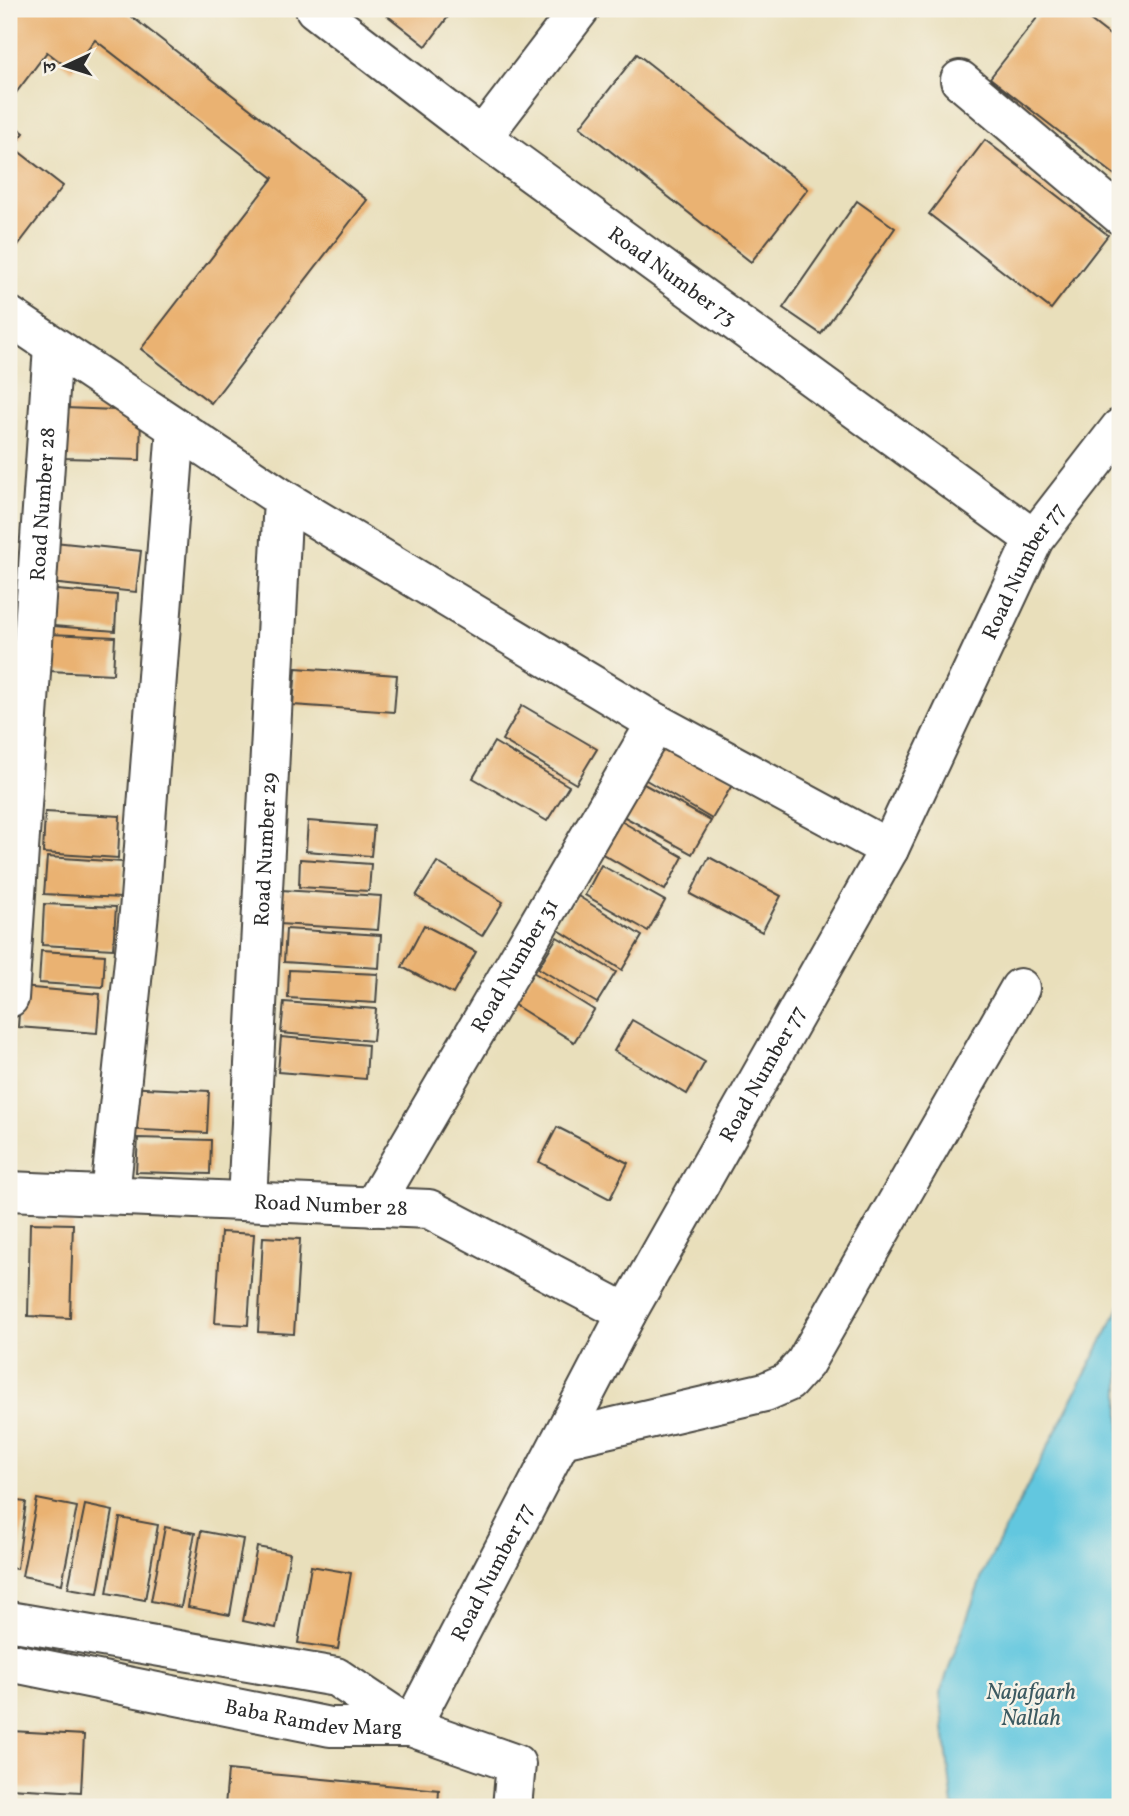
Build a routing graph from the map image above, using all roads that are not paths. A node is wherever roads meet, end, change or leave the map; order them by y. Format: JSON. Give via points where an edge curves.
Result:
{"nodes":[{"id":1,"x":315,"y":9,"type":"edge"},
{"id":2,"x":580,"y":9,"type":"edge"},
{"id":3,"x":960,"y":80,"type":"dead end"},
{"id":4,"x":482,"y":137,"type":"junction"},
{"id":5,"x":1120,"y":215,"type":"edge"},
{"id":6,"x":9,"y":316,"type":"edge"},
{"id":7,"x":53,"y":345,"type":"junction"},
{"id":8,"x":176,"y":428,"type":"junction"},
{"id":9,"x":1120,"y":428,"type":"edge"},
{"id":10,"x":283,"y":499,"type":"junction"},
{"id":11,"x":1034,"y":539,"type":"junction"},
{"id":12,"x":656,"y":723,"type":"junction"},
{"id":13,"x":17,"y":755,"type":"edge"},
{"id":14,"x":889,"y":849,"type":"junction"},
{"id":15,"x":1020,"y":988,"type":"dead end"},
{"id":16,"x":9,"y":998,"type":"edge"},
{"id":17,"x":9,"y":1191,"type":"edge"},
{"id":18,"x":110,"y":1195,"type":"junction"},
{"id":19,"x":247,"y":1201,"type":"junction"},
{"id":20,"x":373,"y":1207,"type":"junction"},
{"id":21,"x":627,"y":1313,"type":"junction"},
{"id":22,"x":562,"y":1439,"type":"junction"},
{"id":23,"x":9,"y":1621,"type":"edge"},
{"id":24,"x":9,"y":1662,"type":"edge"},
{"id":25,"x":411,"y":1727,"type":"junction"},
{"id":26,"x":512,"y":1807,"type":"edge"}],
"edges":[{"from":1,"to":4,"type":"street","name":"Road Number 73"},
{"from":2,"to":4,"type":"street"},
{"from":3,"to":5,"type":"street"},
{"from":4,"to":11,"type":"street","name":"Road Number 73"},
{"from":6,"to":7,"type":"street"},
{"from":7,"to":8,"type":"street"},
{"from":7,"to":13,"type":"street","name":"Road Number 28"},
{"from":8,"to":10,"type":"street"},
{"from":8,"to":18,"type":"street","via":[[139,912]]},
{"from":9,"to":11,"type":"street","name":"Road Number 77"},
{"from":10,"to":12,"type":"street"},
{"from":10,"to":19,"type":"street","name":"Road Number 29"},
{"from":11,"to":14,"type":"street","name":"Road Number 77"},
{"from":12,"to":14,"type":"street"},
{"from":12,"to":20,"type":"street","name":"Road Number 31"},
{"from":13,"to":16,"type":"street","name":"Road Number 28"},
{"from":14,"to":21,"type":"street","name":"Road Number 77"},
{"from":15,"to":22,"type":"street","via":[[805,1363],[788,1382],[765,1392]]},
{"from":17,"to":18,"type":"street","name":"Road Number 28"},
{"from":18,"to":19,"type":"street","name":"Road Number 28"},
{"from":19,"to":20,"type":"street","name":"Road Number 28"},
{"from":20,"to":21,"type":"street","name":"Road Number 28","via":[[429,1209]]},
{"from":21,"to":22,"type":"street","name":"Road Number 77"},
{"from":22,"to":25,"type":"street","name":"Road Number 77"},
{"from":23,"to":25,"type":"street","name":"Baba Ramdev Marg","via":[[336,1677]]},
{"from":24,"to":25,"type":"street","name":"Baba Ramdev Marg","via":[[330,1727]]},
{"from":25,"to":26,"type":"street","via":[[516,1763]]}]}
